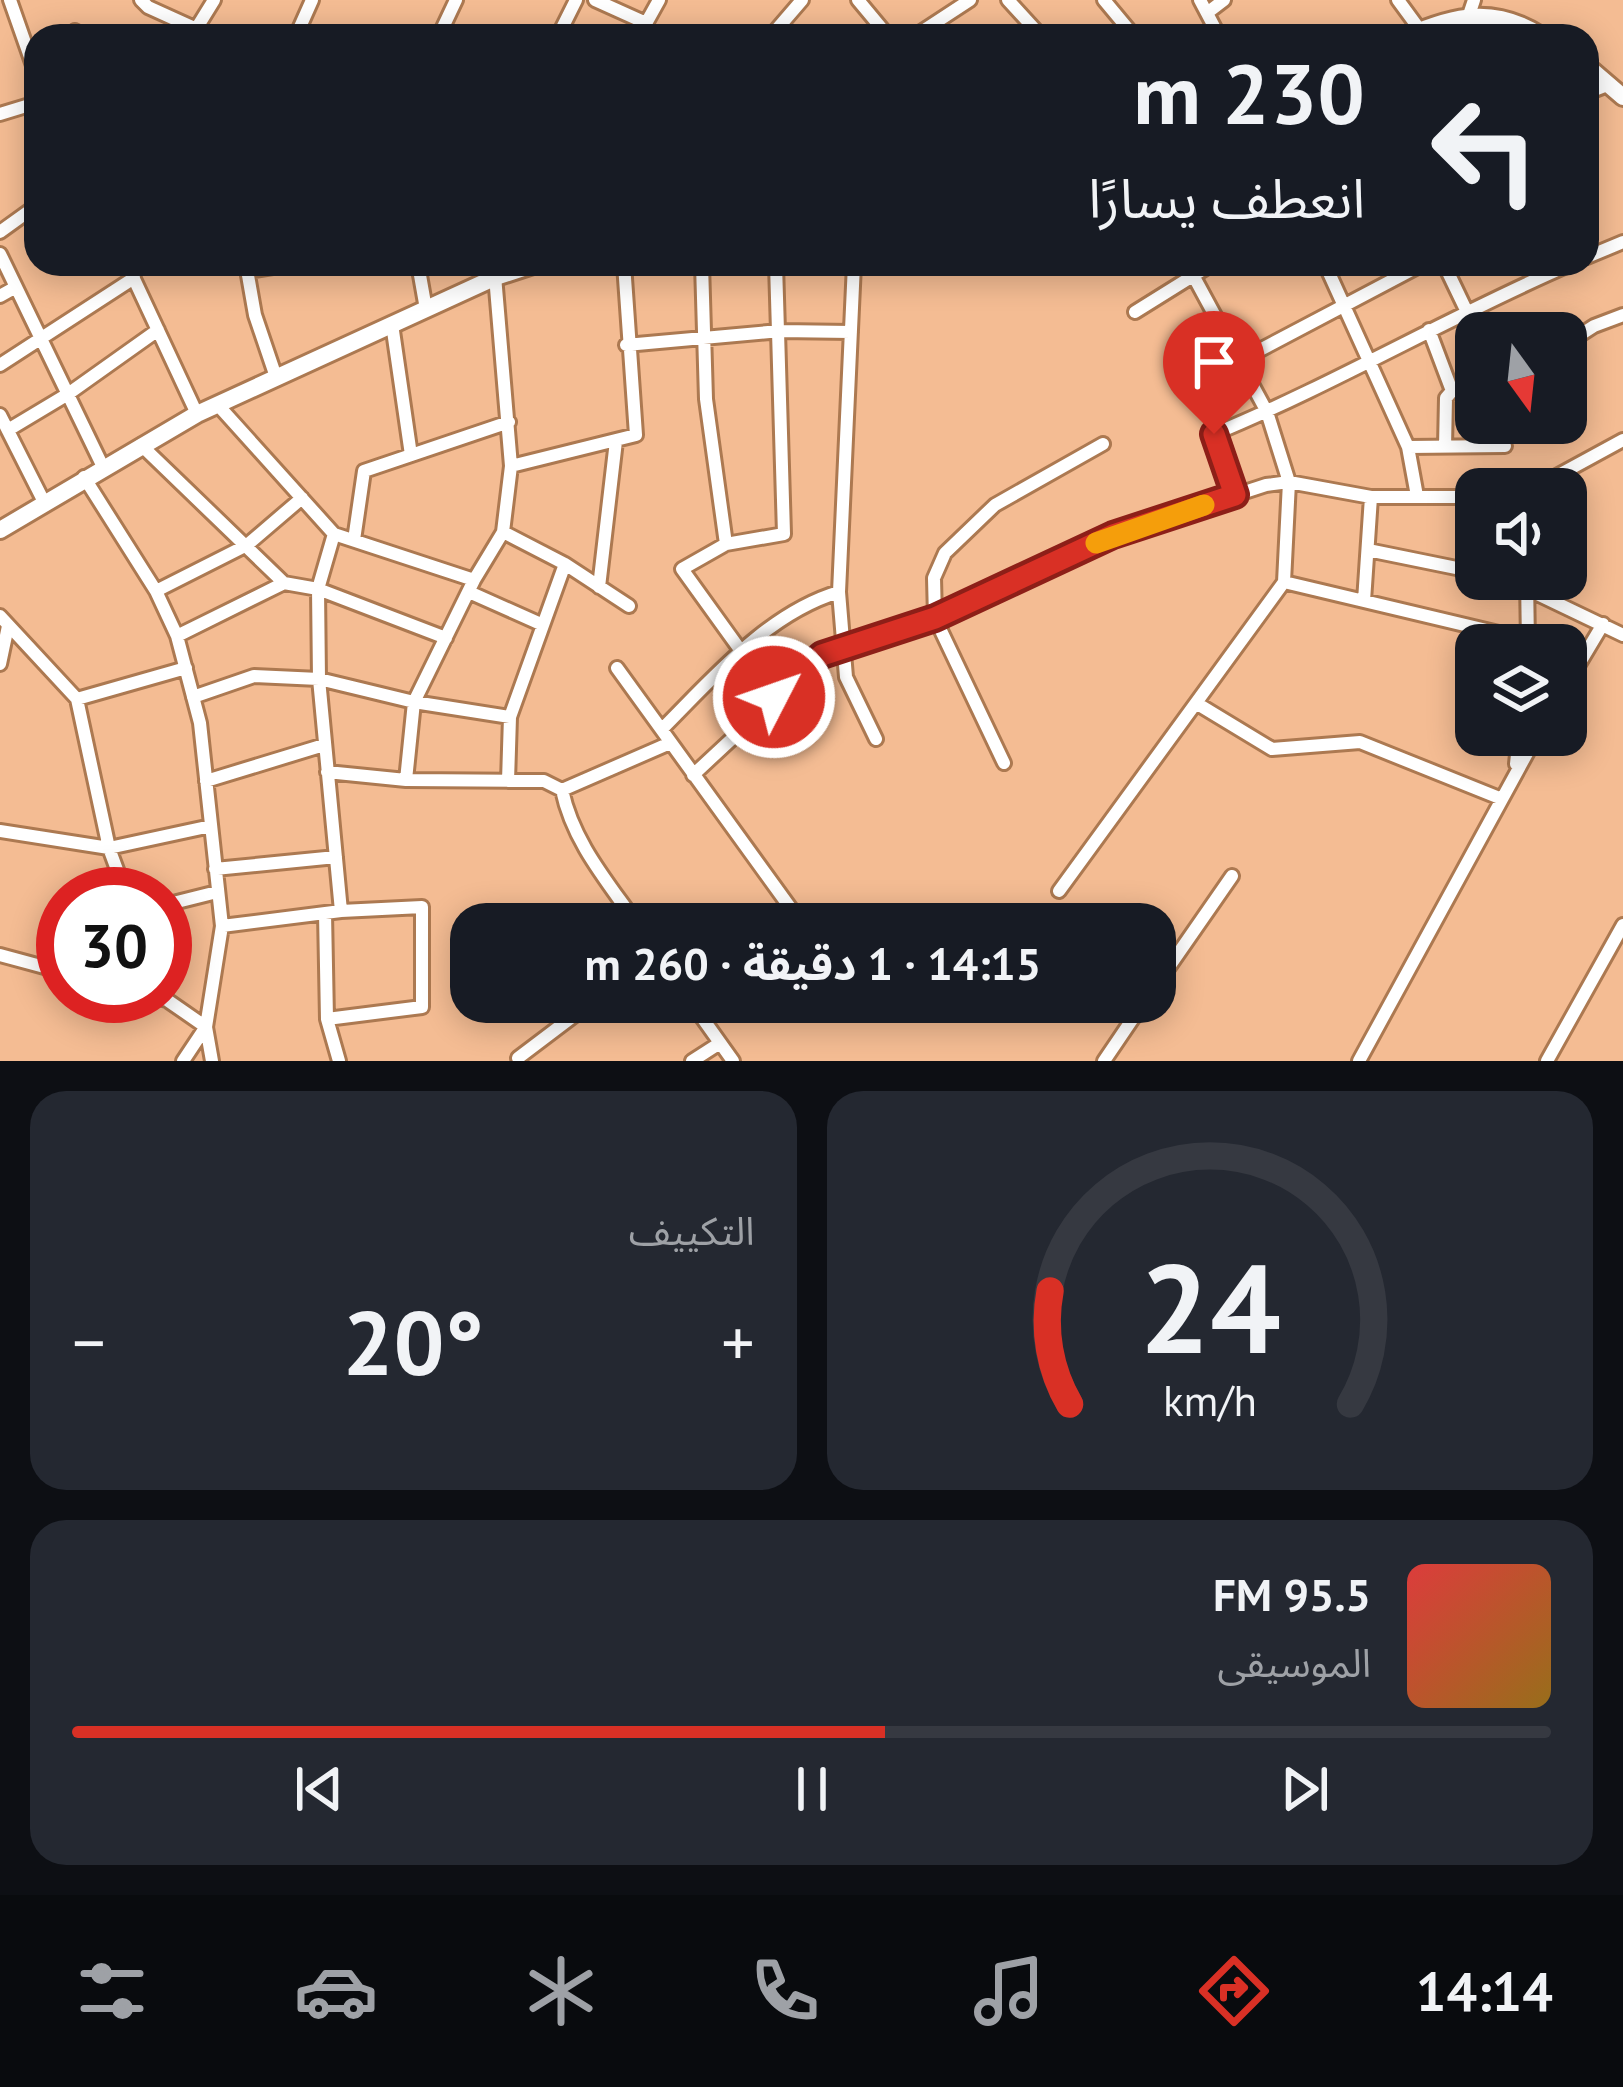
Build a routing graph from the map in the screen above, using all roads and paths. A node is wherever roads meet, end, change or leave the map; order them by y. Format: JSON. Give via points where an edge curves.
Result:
{"nodes":[{"id":1,"x":10,"y":0,"type":"edge"},
{"id":2,"x":140,"y":0,"type":"edge"},
{"id":3,"x":595,"y":0,"type":"edge"},
{"id":4,"x":802,"y":0,"type":"edge"},
{"id":5,"x":858,"y":0,"type":"edge"},
{"id":6,"x":970,"y":0,"type":"edge"},
{"id":7,"x":1008,"y":0,"type":"edge"},
{"id":8,"x":1104,"y":0,"type":"edge"},
{"id":9,"x":1224,"y":0,"type":"edge"},
{"id":10,"x":1203,"y":6,"type":"edge"},
{"id":11,"x":1472,"y":8,"type":"edge"},
{"id":12,"x":178,"y":24,"type":"edge"},
{"id":13,"x":635,"y":24,"type":"edge"},
{"id":14,"x":781,"y":24,"type":"edge"},
{"id":15,"x":878,"y":24,"type":"edge"},
{"id":16,"x":933,"y":24,"type":"edge"},
{"id":17,"x":1030,"y":24,"type":"edge"},
{"id":18,"x":1124,"y":24,"type":"edge"},
{"id":19,"x":1435,"y":24,"type":"edge"},
{"id":20,"x":1512,"y":24,"type":"edge"},
{"id":21,"x":24,"y":40,"type":"edge"},
{"id":22,"x":0,"y":254,"type":"edge"},
{"id":23,"x":121,"y":276,"type":"edge"},
{"id":24,"x":134,"y":276,"type":"edge"},
{"id":25,"x":248,"y":276,"type":"edge"},
{"id":26,"x":420,"y":276,"type":"edge"},
{"id":27,"x":484,"y":276,"type":"edge"},
{"id":28,"x":496,"y":276,"type":"edge"},
{"id":29,"x":623,"y":276,"type":"edge"},
{"id":30,"x":702,"y":276,"type":"edge"},
{"id":31,"x":777,"y":276,"type":"edge"},
{"id":32,"x":853,"y":276,"type":"edge"},
{"id":33,"x":1181,"y":276,"type":"edge"},
{"id":34,"x":1194,"y":276,"type":"edge"},
{"id":35,"x":1331,"y":276,"type":"edge"},
{"id":36,"x":1398,"y":276,"type":"edge"},
{"id":37,"x":1450,"y":276,"type":"edge"},
{"id":38,"x":1543,"y":276,"type":"edge"},
{"id":39,"x":16,"y":287,"type":"junction"},
{"id":40,"x":0,"y":296,"type":"edge"},
{"id":41,"x":1343,"y":303,"type":"junction"},
{"id":42,"x":426,"y":308,"type":"junction"},
{"id":43,"x":1136,"y":311,"type":"dead end"},
{"id":44,"x":1467,"y":312,"type":"joint"},
{"id":45,"x":1623,"y":315,"type":"edge"},
{"id":46,"x":1455,"y":318,"type":"edge"},
{"id":47,"x":392,"y":324,"type":"junction"},
{"id":48,"x":158,"y":330,"type":"junction"},
{"id":49,"x":1429,"y":330,"type":"junction"},
{"id":50,"x":1587,"y":330,"type":"edge"},
{"id":51,"x":780,"y":331,"type":"junction"},
{"id":52,"x":851,"y":332,"type":"junction"},
{"id":53,"x":704,"y":338,"type":"junction"},
{"id":54,"x":42,"y":341,"type":"junction"},
{"id":55,"x":626,"y":344,"type":"junction"},
{"id":56,"x":1368,"y":359,"type":"junction"},
{"id":57,"x":1239,"y":361,"type":"junction"},
{"id":58,"x":0,"y":364,"type":"edge"},
{"id":59,"x":276,"y":377,"type":"junction"},
{"id":60,"x":1455,"y":390,"type":"edge"},
{"id":61,"x":1452,"y":391,"type":"junction"},
{"id":62,"x":68,"y":394,"type":"junction"},
{"id":63,"x":217,"y":404,"type":"junction"},
{"id":64,"x":1267,"y":412,"type":"junction"},
{"id":65,"x":197,"y":414,"type":"junction"},
{"id":66,"x":0,"y":415,"type":"edge"},
{"id":67,"x":509,"y":422,"type":"junction"},
{"id":68,"x":8,"y":430,"type":"junction"},
{"id":69,"x":616,"y":441,"type":"junction"},
{"id":70,"x":1103,"y":444,"type":"dead end"},
{"id":71,"x":141,"y":445,"type":"junction"},
{"id":72,"x":1504,"y":446,"type":"dead end"},
{"id":73,"x":1619,"y":446,"type":"edge"},
{"id":74,"x":1408,"y":447,"type":"junction"},
{"id":75,"x":1445,"y":447,"type":"junction"},
{"id":76,"x":411,"y":455,"type":"junction"},
{"id":77,"x":511,"y":466,"type":"junction"},
{"id":78,"x":103,"y":467,"type":"junction"},
{"id":79,"x":1574,"y":468,"type":"edge"},
{"id":80,"x":84,"y":477,"type":"junction"},
{"id":81,"x":1289,"y":482,"type":"junction"},
{"id":82,"x":1235,"y":495,"type":"junction"},
{"id":83,"x":1372,"y":496,"type":"junction"},
{"id":84,"x":1417,"y":496,"type":"junction"},
{"id":85,"x":1455,"y":497,"type":"edge"},
{"id":86,"x":302,"y":498,"type":"junction"},
{"id":87,"x":44,"y":502,"type":"junction"},
{"id":88,"x":0,"y":530,"type":"edge"},
{"id":89,"x":503,"y":532,"type":"junction"},
{"id":90,"x":334,"y":534,"type":"junction"},
{"id":91,"x":354,"y":540,"type":"junction"},
{"id":92,"x":726,"y":544,"type":"junction"},
{"id":93,"x":247,"y":545,"type":"junction"},
{"id":94,"x":1368,"y":550,"type":"junction"},
{"id":95,"x":565,"y":565,"type":"junction"},
{"id":96,"x":1455,"y":568,"type":"edge"},
{"id":97,"x":1284,"y":582,"type":"junction"},
{"id":98,"x":284,"y":584,"type":"junction"},
{"id":99,"x":471,"y":586,"type":"junction"},
{"id":100,"x":599,"y":587,"type":"junction"},
{"id":101,"x":319,"y":589,"type":"junction"},
{"id":102,"x":155,"y":591,"type":"junction"},
{"id":103,"x":839,"y":592,"type":"junction"},
{"id":104,"x":1557,"y":600,"type":"edge"},
{"id":105,"x":1364,"y":601,"type":"junction"},
{"id":106,"x":629,"y":606,"type":"dead end"},
{"id":107,"x":935,"y":618,"type":"junction"},
{"id":108,"x":4,"y":621,"type":"edge"},
{"id":109,"x":1456,"y":624,"type":"edge"},
{"id":110,"x":1603,"y":624,"type":"junction"},
{"id":111,"x":543,"y":625,"type":"junction"},
{"id":112,"x":1623,"y":634,"type":"edge"},
{"id":113,"x":177,"y":636,"type":"junction"},
{"id":114,"x":446,"y":638,"type":"junction"},
{"id":115,"x":843,"y":650,"type":"junction"},
{"id":116,"x":1587,"y":651,"type":"edge"},
{"id":117,"x":740,"y":652,"type":"junction"},
{"id":118,"x":0,"y":664,"type":"edge"},
{"id":119,"x":186,"y":668,"type":"junction"},
{"id":120,"x":617,"y":668,"type":"dead end"},
{"id":121,"x":319,"y":679,"type":"junction"},
{"id":122,"x":193,"y":697,"type":"junction"},
{"id":123,"x":774,"y":697,"type":"junction"},
{"id":124,"x":77,"y":699,"type":"junction"},
{"id":125,"x":414,"y":702,"type":"junction"},
{"id":126,"x":1196,"y":703,"type":"junction"},
{"id":127,"x":510,"y":717,"type":"junction"},
{"id":128,"x":662,"y":729,"type":"junction"},
{"id":129,"x":875,"y":739,"type":"dead end"},
{"id":130,"x":670,"y":743,"type":"junction"},
{"id":131,"x":324,"y":746,"type":"junction"},
{"id":132,"x":1517,"y":756,"type":"edge"},
{"id":133,"x":1525,"y":756,"type":"edge"},
{"id":134,"x":1004,"y":763,"type":"dead end"},
{"id":135,"x":1516,"y":771,"type":"junction"},
{"id":136,"x":327,"y":772,"type":"junction"},
{"id":137,"x":693,"y":775,"type":"junction"},
{"id":138,"x":406,"y":780,"type":"junction"},
{"id":139,"x":206,"y":781,"type":"junction"},
{"id":140,"x":508,"y":781,"type":"junction"},
{"id":141,"x":562,"y":790,"type":"junction"},
{"id":142,"x":1502,"y":799,"type":"junction"},
{"id":143,"x":211,"y":826,"type":"junction"},
{"id":144,"x":0,"y":831,"type":"edge"},
{"id":145,"x":109,"y":848,"type":"junction"},
{"id":146,"x":336,"y":857,"type":"junction"},
{"id":147,"x":116,"y":867,"type":"edge"},
{"id":148,"x":215,"y":869,"type":"junction"},
{"id":149,"x":1232,"y":876,"type":"dead end"},
{"id":150,"x":1059,"y":891,"type":"dead end"},
{"id":151,"x":217,"y":892,"type":"junction"},
{"id":152,"x":192,"y":898,"type":"edge"},
{"id":153,"x":622,"y":903,"type":"edge"},
{"id":154,"x":787,"y":903,"type":"edge"},
{"id":155,"x":341,"y":911,"type":"junction"},
{"id":156,"x":325,"y":914,"type":"junction"},
{"id":157,"x":1623,"y":925,"type":"edge"},
{"id":158,"x":222,"y":926,"type":"junction"},
{"id":159,"x":0,"y":955,"type":"edge"},
{"id":160,"x":1176,"y":957,"type":"edge"},
{"id":161,"x":36,"y":965,"type":"edge"},
{"id":162,"x":192,"y":1018,"type":"edge"},
{"id":163,"x":327,"y":1019,"type":"junction"},
{"id":164,"x":564,"y":1023,"type":"edge"},
{"id":165,"x":706,"y":1023,"type":"edge"},
{"id":166,"x":1129,"y":1023,"type":"edge"},
{"id":167,"x":206,"y":1028,"type":"junction"},
{"id":168,"x":720,"y":1043,"type":"junction"},
{"id":169,"x":518,"y":1058,"type":"edge"},
{"id":170,"x":183,"y":1061,"type":"edge"},
{"id":171,"x":212,"y":1061,"type":"edge"},
{"id":172,"x":339,"y":1061,"type":"edge"},
{"id":173,"x":692,"y":1061,"type":"edge"},
{"id":174,"x":733,"y":1061,"type":"edge"},
{"id":175,"x":1103,"y":1061,"type":"edge"},
{"id":176,"x":1359,"y":1061,"type":"edge"},
{"id":177,"x":1546,"y":1061,"type":"edge"}],
"edges":[{"from":1,"to":21,"type":"street"},
{"from":2,"to":12,"type":"street"},
{"from":3,"to":13,"type":"street"},
{"from":4,"to":14,"type":"street"},
{"from":5,"to":15,"type":"street"},
{"from":6,"to":16,"type":"street"},
{"from":7,"to":17,"type":"street"},
{"from":8,"to":18,"type":"street"},
{"from":9,"to":10,"type":"street"},
{"from":11,"to":19,"type":"street"},
{"from":11,"to":20,"type":"street"},
{"from":22,"to":39,"type":"street"},
{"from":23,"to":54,"type":"street"},
{"from":24,"to":48,"type":"street"},
{"from":25,"to":59,"type":"street"},
{"from":26,"to":42,"type":"street"},
{"from":27,"to":42,"type":"street"},
{"from":28,"to":67,"type":"street"},
{"from":29,"to":55,"type":"street"},
{"from":30,"to":53,"type":"street"},
{"from":31,"to":51,"type":"street"},
{"from":32,"to":52,"type":"street"},
{"from":33,"to":43,"type":"street"},
{"from":34,"to":57,"type":"street"},
{"from":35,"to":41,"type":"street"},
{"from":36,"to":41,"type":"street"},
{"from":37,"to":44,"type":"street"},
{"from":38,"to":44,"type":"street"},
{"from":39,"to":40,"type":"street"},
{"from":39,"to":54,"type":"street"},
{"from":41,"to":56,"type":"street"},
{"from":41,"to":57,"type":"street"},
{"from":42,"to":47,"type":"street"},
{"from":45,"to":50,"type":"street"},
{"from":46,"to":49,"type":"street"},
{"from":47,"to":59,"type":"street"},
{"from":47,"to":76,"type":"street"},
{"from":48,"to":62,"type":"street"},
{"from":48,"to":65,"type":"street"},
{"from":49,"to":56,"type":"street"},
{"from":49,"to":61,"type":"street"},
{"from":51,"to":52,"type":"street"},
{"from":51,"to":53,"type":"street"},
{"from":51,"to":92,"type":"street","via":[[784,534]]},
{"from":52,"to":103,"type":"street"},
{"from":53,"to":55,"type":"street"},
{"from":53,"to":92,"type":"street"},
{"from":54,"to":58,"type":"street"},
{"from":54,"to":62,"type":"street"},
{"from":55,"to":69,"type":"street","via":[[636,435]]},
{"from":56,"to":64,"type":"street"},
{"from":56,"to":74,"type":"street"},
{"from":57,"to":64,"type":"street"},
{"from":59,"to":63,"type":"street"},
{"from":60,"to":61,"type":"street"},
{"from":61,"to":75,"type":"street"},
{"from":62,"to":68,"type":"street"},
{"from":62,"to":78,"type":"street"},
{"from":63,"to":65,"type":"street"},
{"from":63,"to":86,"type":"street"},
{"from":64,"to":81,"type":"street"},
{"from":64,"to":82,"type":"street","via":[[1214,434]]},
{"from":65,"to":71,"type":"street"},
{"from":66,"to":68,"type":"street"},
{"from":67,"to":76,"type":"street"},
{"from":67,"to":77,"type":"street"},
{"from":68,"to":87,"type":"street"},
{"from":69,"to":77,"type":"street"},
{"from":69,"to":100,"type":"street"},
{"from":70,"to":107,"type":"street","via":[[995,505],[945,553],[934,578]]},
{"from":71,"to":78,"type":"street"},
{"from":71,"to":93,"type":"street"},
{"from":72,"to":75,"type":"street"},
{"from":73,"to":79,"type":"street"},
{"from":74,"to":75,"type":"street"},
{"from":74,"to":84,"type":"street"},
{"from":76,"to":91,"type":"street","via":[[364,471]]},
{"from":77,"to":89,"type":"street"},
{"from":78,"to":80,"type":"street"},
{"from":80,"to":87,"type":"street"},
{"from":80,"to":102,"type":"street"},
{"from":81,"to":82,"type":"street"},
{"from":81,"to":83,"type":"street"},
{"from":81,"to":97,"type":"street"},
{"from":82,"to":107,"type":"street","via":[[1113,535]]},
{"from":83,"to":84,"type":"street"},
{"from":83,"to":94,"type":"street"},
{"from":84,"to":85,"type":"street"},
{"from":86,"to":90,"type":"street"},
{"from":86,"to":93,"type":"street"},
{"from":87,"to":88,"type":"street"},
{"from":89,"to":95,"type":"street"},
{"from":89,"to":99,"type":"street"},
{"from":90,"to":91,"type":"street"},
{"from":90,"to":101,"type":"street"},
{"from":91,"to":99,"type":"street"},
{"from":92,"to":117,"type":"street","via":[[682,569]]},
{"from":93,"to":98,"type":"street"},
{"from":93,"to":102,"type":"street"},
{"from":94,"to":96,"type":"street"},
{"from":94,"to":105,"type":"street"},
{"from":95,"to":100,"type":"street"},
{"from":95,"to":111,"type":"street"},
{"from":97,"to":105,"type":"street"},
{"from":97,"to":126,"type":"street"},
{"from":98,"to":101,"type":"street"},
{"from":98,"to":113,"type":"street"},
{"from":99,"to":111,"type":"street"},
{"from":99,"to":114,"type":"street"},
{"from":100,"to":106,"type":"street"},
{"from":101,"to":114,"type":"street"},
{"from":101,"to":121,"type":"street"},
{"from":102,"to":113,"type":"street"},
{"from":103,"to":115,"type":"street"},
{"from":103,"to":117,"type":"street","via":[[812,600]]},
{"from":104,"to":110,"type":"street"},
{"from":105,"to":109,"type":"street"},
{"from":107,"to":115,"type":"street"},
{"from":107,"to":134,"type":"street"},
{"from":108,"to":118,"type":"street"},
{"from":108,"to":124,"type":"street"},
{"from":110,"to":112,"type":"street"},
{"from":110,"to":116,"type":"street"},
{"from":111,"to":127,"type":"street"},
{"from":113,"to":119,"type":"street"},
{"from":114,"to":125,"type":"street"},
{"from":115,"to":123,"type":"street","via":[[822,655]]},
{"from":115,"to":129,"type":"street","via":[[846,677]]},
{"from":117,"to":123,"type":"street"},
{"from":117,"to":128,"type":"street"},
{"from":119,"to":122,"type":"street"},
{"from":119,"to":124,"type":"street"},
{"from":120,"to":128,"type":"street"},
{"from":121,"to":122,"type":"street","via":[[254,676]]},
{"from":121,"to":125,"type":"street"},
{"from":121,"to":131,"type":"street"},
{"from":122,"to":139,"type":"street"},
{"from":123,"to":137,"type":"street"},
{"from":124,"to":145,"type":"street"},
{"from":125,"to":127,"type":"street"},
{"from":125,"to":138,"type":"street"},
{"from":126,"to":142,"type":"street","via":[[1272,749],[1360,742]]},
{"from":126,"to":150,"type":"street"},
{"from":127,"to":140,"type":"street"},
{"from":128,"to":130,"type":"street"},
{"from":130,"to":137,"type":"street"},
{"from":130,"to":141,"type":"street"},
{"from":131,"to":136,"type":"street"},
{"from":131,"to":139,"type":"street"},
{"from":132,"to":135,"type":"street"},
{"from":133,"to":135,"type":"street"},
{"from":135,"to":142,"type":"street"},
{"from":136,"to":138,"type":"street"},
{"from":136,"to":146,"type":"street"},
{"from":137,"to":154,"type":"street"},
{"from":138,"to":140,"type":"street"},
{"from":139,"to":143,"type":"street"},
{"from":140,"to":141,"type":"street"},
{"from":141,"to":153,"type":"street","via":[[582,847]]},
{"from":142,"to":176,"type":"street"},
{"from":143,"to":145,"type":"street"},
{"from":143,"to":148,"type":"street"},
{"from":144,"to":145,"type":"street"},
{"from":145,"to":147,"type":"street"},
{"from":146,"to":148,"type":"street"},
{"from":146,"to":155,"type":"street"},
{"from":148,"to":151,"type":"street"},
{"from":149,"to":160,"type":"street"},
{"from":151,"to":152,"type":"street"},
{"from":151,"to":158,"type":"street"},
{"from":155,"to":156,"type":"street"},
{"from":155,"to":163,"type":"street","via":[[422,907],[422,1007]]},
{"from":156,"to":158,"type":"street"},
{"from":156,"to":163,"type":"street"},
{"from":157,"to":177,"type":"street"},
{"from":158,"to":167,"type":"street"},
{"from":159,"to":161,"type":"street"},
{"from":162,"to":167,"type":"street"},
{"from":163,"to":172,"type":"street"},
{"from":164,"to":169,"type":"street"},
{"from":165,"to":168,"type":"street"},
{"from":166,"to":175,"type":"street"},
{"from":167,"to":170,"type":"street"},
{"from":167,"to":171,"type":"street"},
{"from":168,"to":173,"type":"street"},
{"from":168,"to":174,"type":"street"}]}
